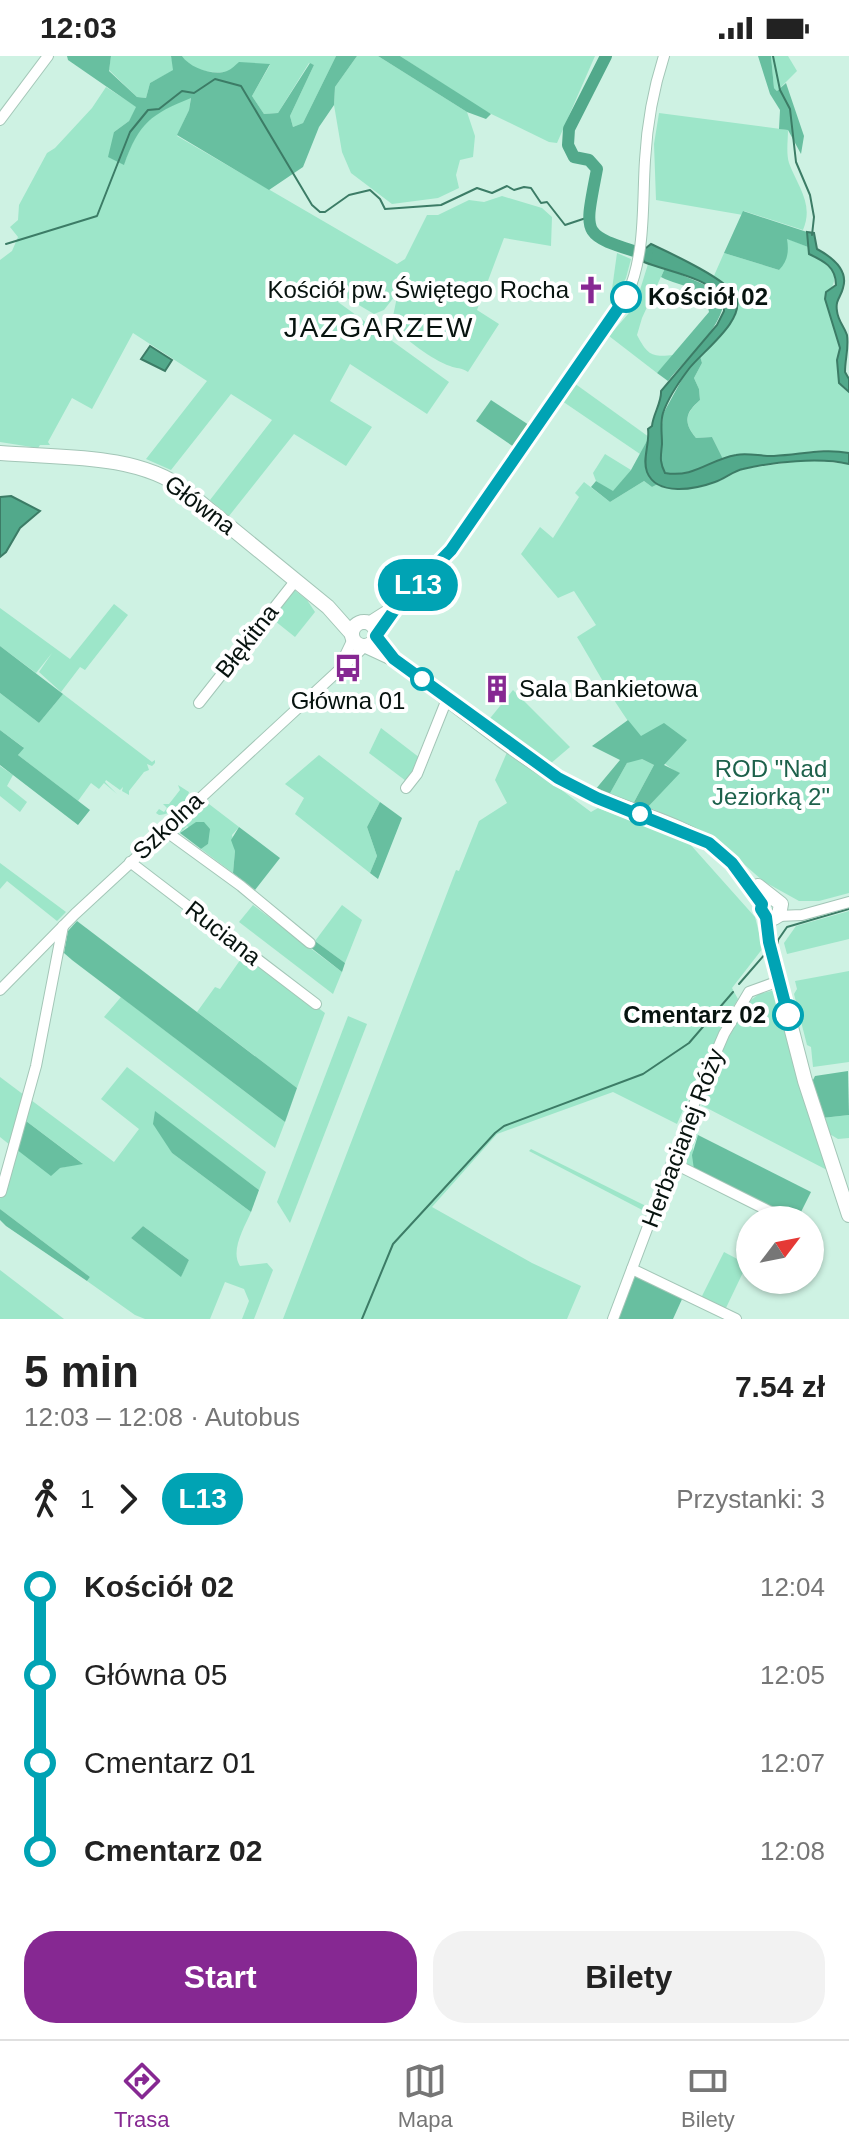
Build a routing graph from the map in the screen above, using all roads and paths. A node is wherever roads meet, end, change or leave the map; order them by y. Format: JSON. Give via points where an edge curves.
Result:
{"nodes":[{"id":1,"x":48,"y":56,"type":"edge"},
{"id":2,"x":664,"y":56,"type":"edge"},
{"id":3,"x":0,"y":120,"type":"edge"},
{"id":4,"x":0,"y":453,"type":"edge"},
{"id":5,"x":296,"y":580,"type":"junction"},
{"id":6,"x":364,"y":635,"type":"junction"},
{"id":7,"x":447,"y":699,"type":"junction"},
{"id":8,"x":199,"y":703,"type":"dead end"},
{"id":9,"x":406,"y":788,"type":"dead end"},
{"id":10,"x":164,"y":830,"type":"junction"},
{"id":11,"x":130,"y":862,"type":"junction"},
{"id":12,"x":849,"y":902,"type":"edge"},
{"id":13,"x":772,"y":910,"type":"junction"},
{"id":14,"x":64,"y":924,"type":"junction"},
{"id":15,"x":310,"y":943,"type":"dead end"},
{"id":16,"x":779,"y":981,"type":"junction"},
{"id":17,"x":0,"y":990,"type":"edge"},
{"id":18,"x":316,"y":1004,"type":"dead end"},
{"id":19,"x":673,"y":1163,"type":"junction"},
{"id":20,"x":1,"y":1192,"type":"edge"},
{"id":21,"x":759,"y":1206,"type":"edge"},
{"id":22,"x":849,"y":1215,"type":"edge"},
{"id":23,"x":632,"y":1269,"type":"junction"},
{"id":24,"x":613,"y":1319,"type":"edge"},
{"id":25,"x":736,"y":1319,"type":"edge"}],
"edges":[{"from":1,"to":3,"type":"street"},
{"from":2,"to":6,"type":"street","via":[[647,130],[638,263],[619,309],[459,539]]},
{"from":4,"to":5,"type":"main road","name":"Główna","via":[[121,463],[158,473]]},
{"from":5,"to":6,"type":"main road","name":"Główna"},
{"from":5,"to":8,"type":"street","name":"Błękitna"},
{"from":6,"to":7,"type":"main road","name":"Główna"},
{"from":6,"to":10,"type":"street","name":"Szkolna","via":[[340,666]]},
{"from":7,"to":9,"type":"street","via":[[417,774]]},
{"from":7,"to":13,"type":"main road","name":"Główna","via":[[558,778],[709,843]]},
{"from":10,"to":11,"type":"street","name":"Szkolna"},
{"from":10,"to":15,"type":"street"},
{"from":11,"to":14,"type":"street","name":"Szkolna"},
{"from":11,"to":18,"type":"street","name":"Ruciana"},
{"from":12,"to":13,"type":"street","via":[[802,915]]},
{"from":13,"to":16,"type":"main road","via":[[767,930]]},
{"from":14,"to":17,"type":"street","name":"Szkolna"},
{"from":14,"to":20,"type":"street","via":[[36,1066]]},
{"from":16,"to":19,"type":"street","name":"Herbacianej Róży","via":[[749,992],[724,1034]]},
{"from":16,"to":22,"type":"main road","via":[[814,1112]]},
{"from":19,"to":21,"type":"street"},
{"from":19,"to":23,"type":"street","name":"Herbacianej Róży"},
{"from":23,"to":24,"type":"street","name":"Herbacianej Róży"},
{"from":23,"to":25,"type":"street"}]}
